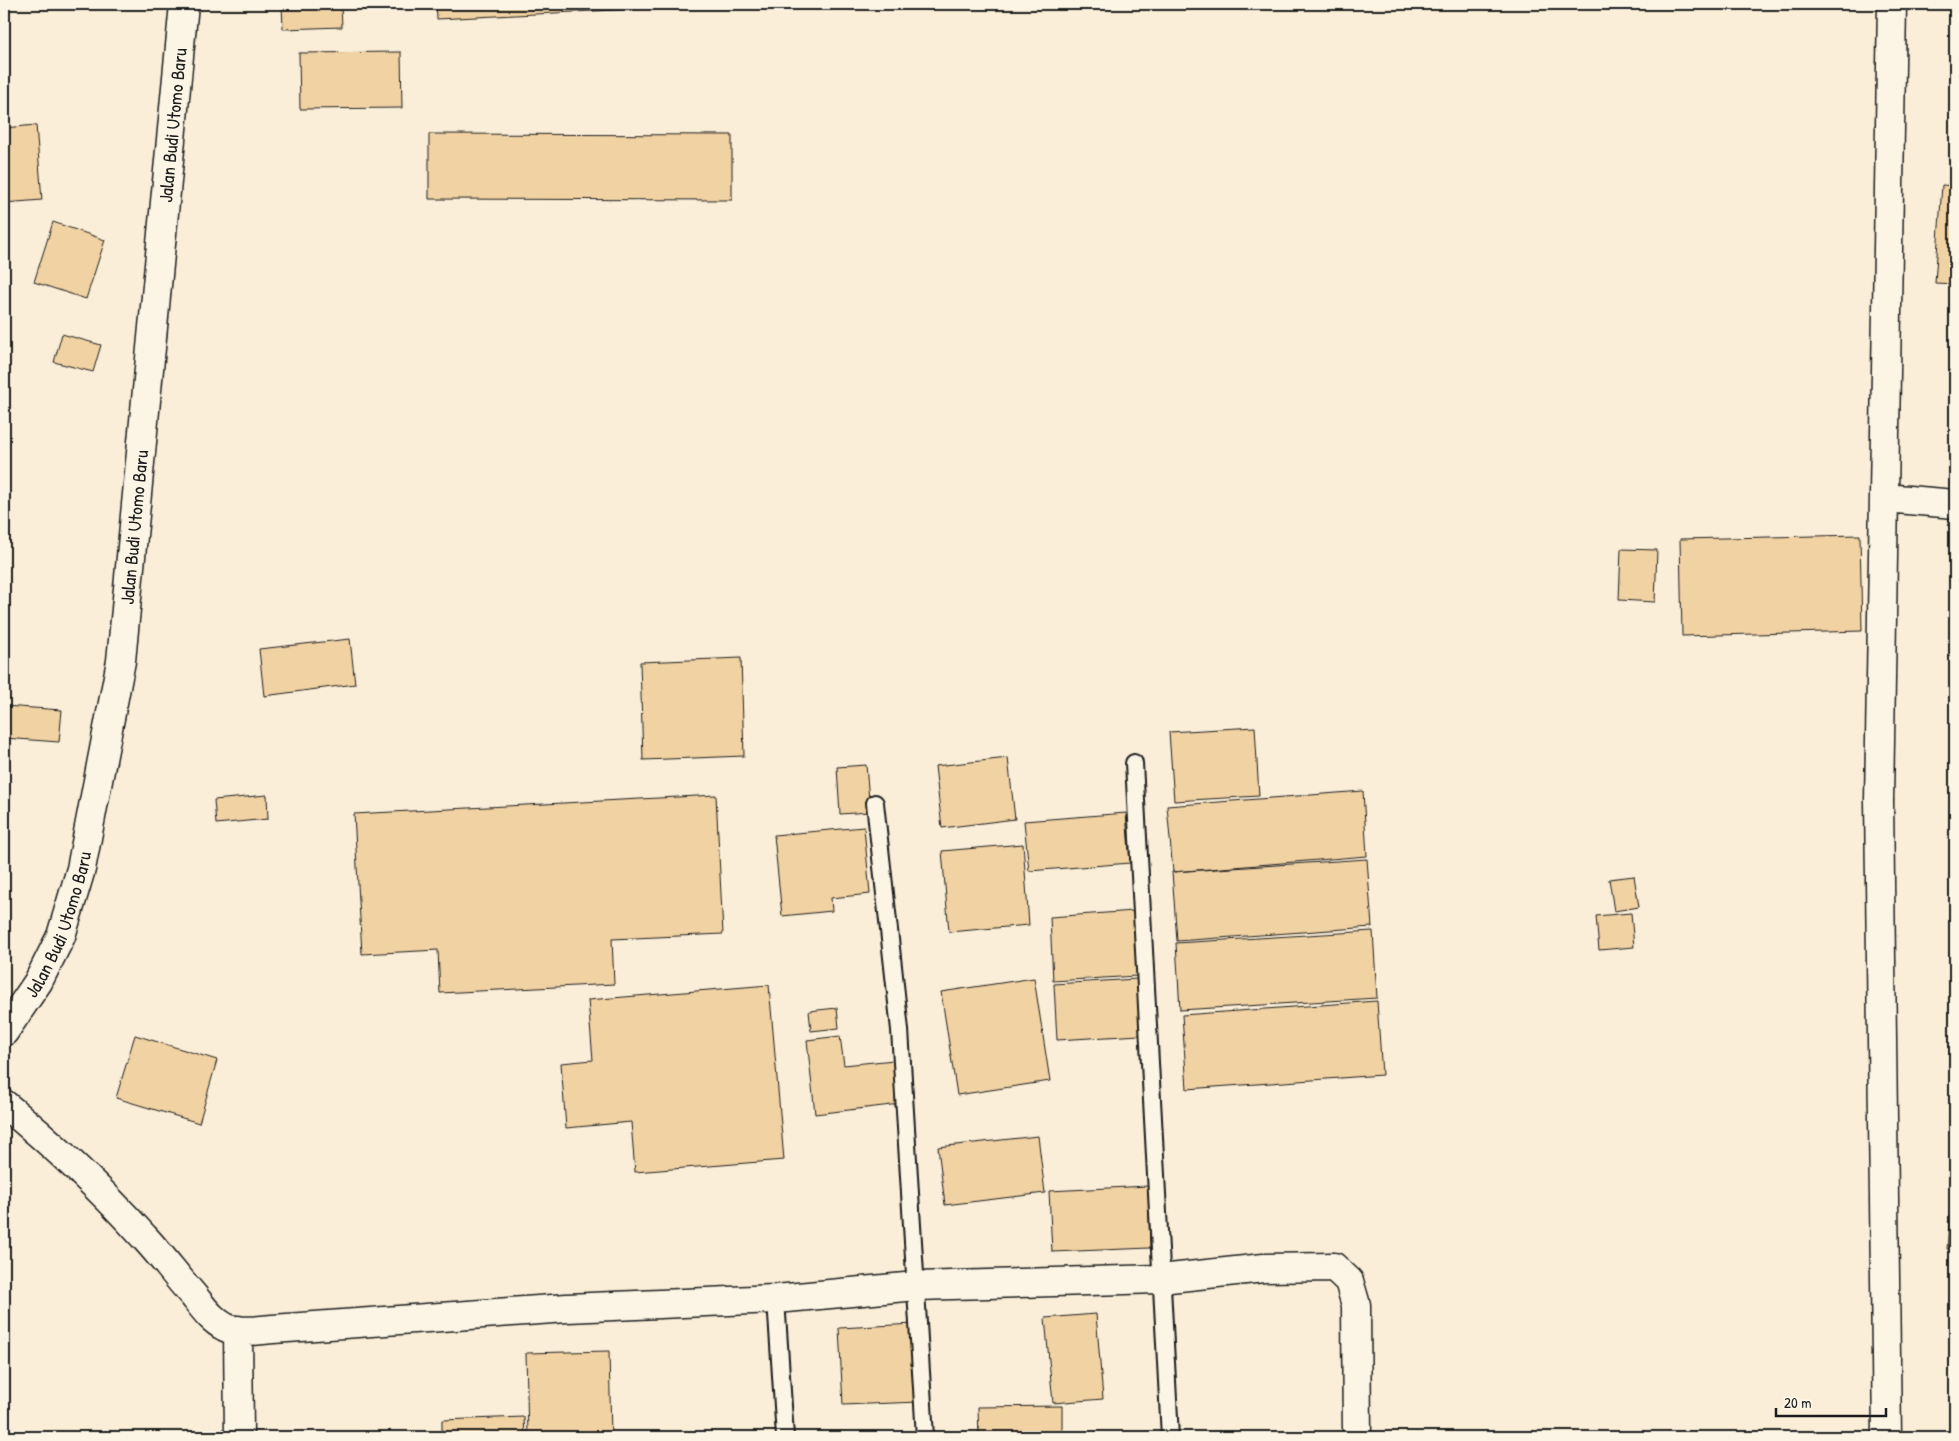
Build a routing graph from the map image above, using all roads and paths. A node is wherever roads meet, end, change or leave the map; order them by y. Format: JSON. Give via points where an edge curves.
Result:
{"nodes":[{"id":1,"x":184,"y":4,"type":"edge"},
{"id":2,"x":1892,"y":4,"type":"edge"},
{"id":3,"x":1885,"y":498,"type":"junction"},
{"id":4,"x":1955,"y":504,"type":"edge"},
{"id":5,"x":1134,"y":763,"type":"dead end"},
{"id":6,"x":875,"y":803,"type":"dead end"},
{"id":7,"x":4,"y":1032,"type":"edge"},
{"id":8,"x":4,"y":1104,"type":"edge"},
{"id":9,"x":1160,"y":1279,"type":"junction"},
{"id":10,"x":916,"y":1286,"type":"junction"},
{"id":11,"x":776,"y":1299,"type":"junction"},
{"id":12,"x":238,"y":1330,"type":"junction"},
{"id":13,"x":239,"y":1437,"type":"edge"},
{"id":14,"x":785,"y":1437,"type":"edge"},
{"id":15,"x":925,"y":1437,"type":"edge"},
{"id":16,"x":1170,"y":1437,"type":"edge"},
{"id":17,"x":1357,"y":1437,"type":"edge"},
{"id":18,"x":1887,"y":1437,"type":"edge"}],
"edges":[{"from":1,"to":7,"type":"street","name":"Jalan Budi Utomo Baru","via":[[120,661],[81,869],[61,936],[38,982]]},
{"from":2,"to":3,"type":"street"},
{"from":3,"to":4,"type":"street"},
{"from":3,"to":18,"type":"street","via":[[1878,801]]},
{"from":5,"to":9,"type":"lane"},
{"from":6,"to":10,"type":"lane","via":[[900,1030]]},
{"from":8,"to":12,"type":"street","via":[[110,1199],[218,1323]]},
{"from":9,"to":10,"type":"street"},
{"from":9,"to":16,"type":"lane"},
{"from":9,"to":17,"type":"street","via":[[1264,1268],[1334,1267],[1349,1281],[1356,1305]]},
{"from":10,"to":11,"type":"street"},
{"from":10,"to":15,"type":"lane"},
{"from":11,"to":12,"type":"street","via":[[567,1308]]},
{"from":11,"to":14,"type":"lane"},
{"from":12,"to":13,"type":"street"}]}
